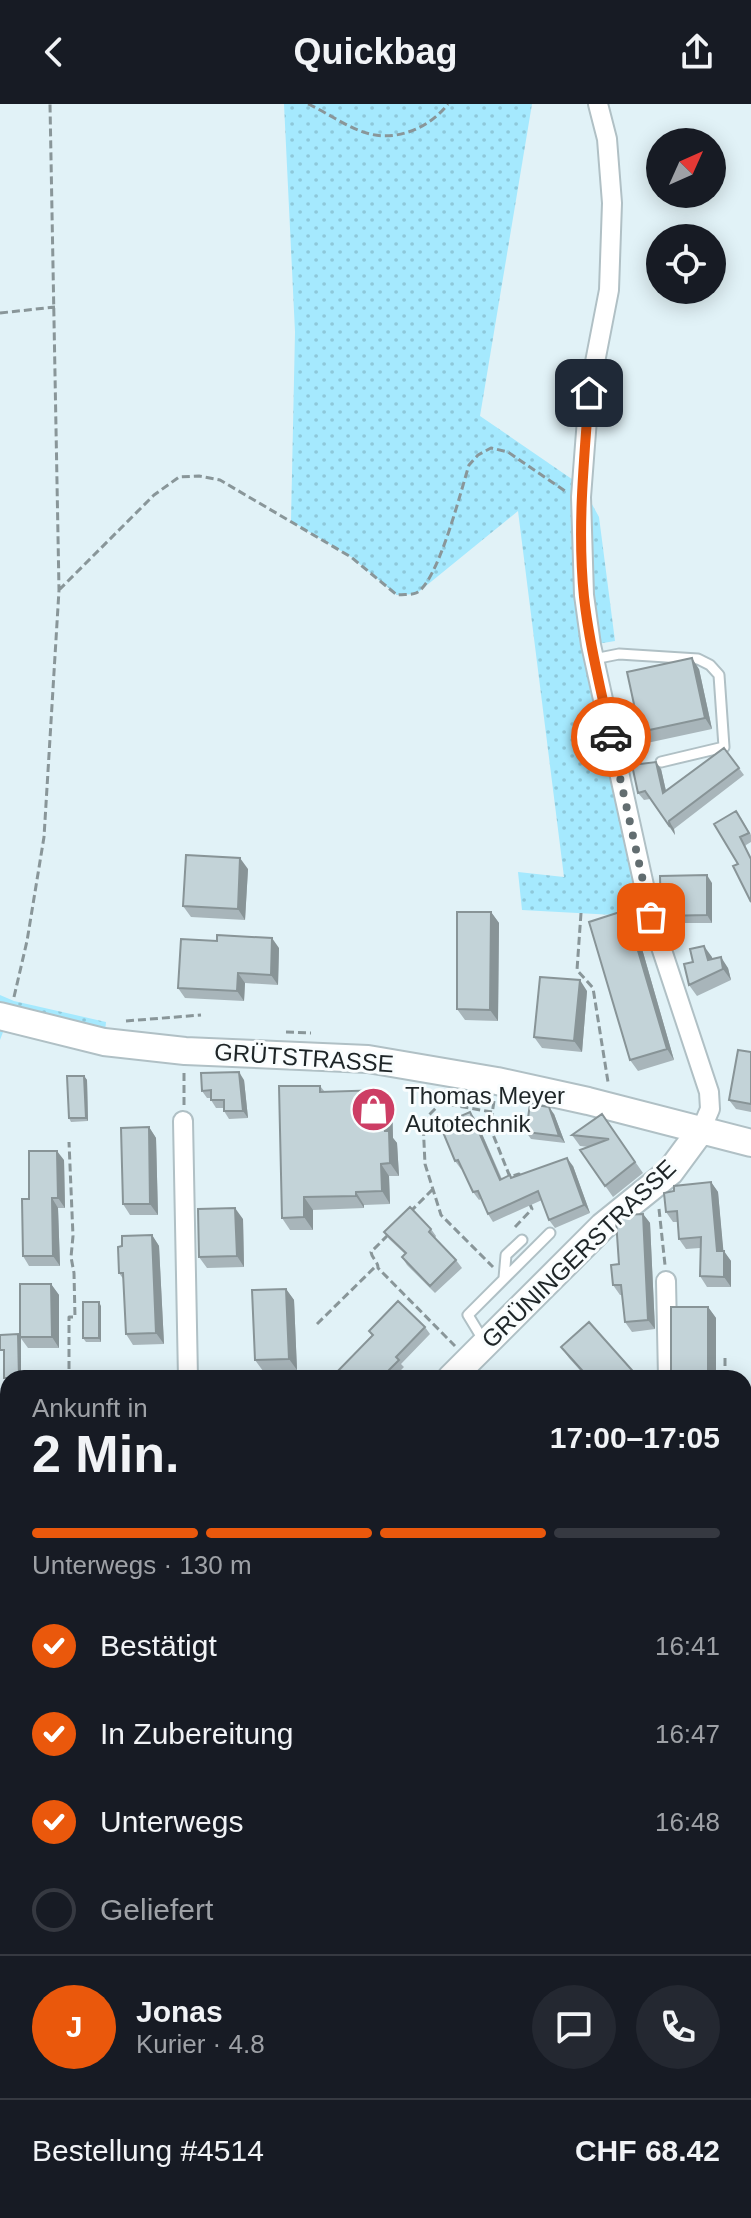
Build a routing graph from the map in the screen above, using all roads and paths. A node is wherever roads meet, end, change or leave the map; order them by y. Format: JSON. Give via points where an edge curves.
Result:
{"nodes":[{"id":1,"x":50,"y":104,"type":"edge"},
{"id":2,"x":308,"y":104,"type":"edge"},
{"id":3,"x":448,"y":104,"type":"edge"},
{"id":4,"x":598,"y":104,"type":"edge"},
{"id":5,"x":55,"y":307,"type":"junction"},
{"id":6,"x":0,"y":313,"type":"edge"},
{"id":7,"x":581,"y":497,"type":"junction"},
{"id":8,"x":59,"y":590,"type":"junction"},
{"id":9,"x":594,"y":659,"type":"junction"},
{"id":10,"x":661,"y":762,"type":"dead end"},
{"id":11,"x":581,"y":913,"type":"dead end"},
{"id":12,"x":201,"y":1015,"type":"dead end"},
{"id":13,"x":4,"y":1018,"type":"edge"},
{"id":14,"x":122,"y":1021,"type":"dead end"},
{"id":15,"x":185,"y":1051,"type":"junction"},
{"id":16,"x":497,"y":1081,"type":"junction"},
{"id":17,"x":609,"y":1087,"type":"dead end"},
{"id":18,"x":492,"y":1112,"type":"junction"},
{"id":19,"x":183,"y":1121,"type":"joint"},
{"id":20,"x":701,"y":1130,"type":"junction"},
{"id":21,"x":69,"y":1142,"type":"dead end"},
{"id":22,"x":751,"y":1143,"type":"edge"},
{"id":23,"x":656,"y":1184,"type":"junction"},
{"id":24,"x":524,"y":1186,"type":"edge"},
{"id":25,"x":433,"y":1189,"type":"junction"},
{"id":26,"x":528,"y":1197,"type":"edge"},
{"id":27,"x":402,"y":1221,"type":"edge"},
{"id":28,"x":513,"y":1229,"type":"dead end"},
{"id":29,"x":391,"y":1231,"type":"edge"},
{"id":30,"x":550,"y":1233,"type":"dead end"},
{"id":31,"x":522,"y":1240,"type":"dead end"},
{"id":32,"x":378,"y":1264,"type":"junction"},
{"id":33,"x":504,"y":1278,"type":"junction"},
{"id":34,"x":666,"y":1281,"type":"joint"},
{"id":35,"x":317,"y":1324,"type":"dead end"},
{"id":36,"x":485,"y":1344,"type":"junction"},
{"id":37,"x":457,"y":1348,"type":"dead end"},
{"id":38,"x":725,"y":1355,"type":"dead end"},
{"id":39,"x":69,"y":1369,"type":"dead end"},
{"id":40,"x":188,"y":1370,"type":"edge"},
{"id":41,"x":459,"y":1370,"type":"edge"},
{"id":42,"x":668,"y":1370,"type":"edge"},
{"id":43,"x":725,"y":1370,"type":"edge"}],
"edges":[{"from":1,"to":5,"type":"path"},
{"from":2,"to":3,"type":"path","via":[[369,134],[395,135],[420,128]]},
{"from":4,"to":7,"type":"street","via":[[607,139],[612,203],[609,290],[589,393]]},
{"from":5,"to":6,"type":"path"},
{"from":5,"to":8,"type":"path"},
{"from":7,"to":8,"type":"path","via":[[508,452],[491,448],[469,465],[428,583],[416,594],[397,595],[351,557],[220,480],[179,477],[154,495]]},
{"from":7,"to":9,"type":"street","via":[[584,595]]},
{"from":8,"to":13,"type":"path","via":[[44,837],[27,941]]},
{"from":9,"to":10,"type":"lane","via":[[619,654],[698,659],[719,675],[724,747]]},
{"from":9,"to":20,"type":"street","via":[[651,917],[709,1092],[710,1109]]},
{"from":11,"to":17,"type":"path","via":[[577,970],[593,988]]},
{"from":12,"to":14,"type":"path"},
{"from":13,"to":15,"type":"main road","name":"GRÜTSTRASSE","via":[[104,1042]]},
{"from":15,"to":16,"type":"main road","name":"GRÜTSTRASSE","via":[[368,1059]]},
{"from":15,"to":19,"type":"path"},
{"from":16,"to":18,"type":"path"},
{"from":16,"to":20,"type":"main road","name":"GRÜTSTRASSE"},
{"from":18,"to":24,"type":"path","via":[[490,1127],[510,1177],[519,1174]]},
{"from":18,"to":25,"type":"path","via":[[441,1103],[423,1121],[425,1164]]},
{"from":19,"to":40,"type":"street"},
{"from":20,"to":22,"type":"main road"},
{"from":20,"to":23,"type":"main road","name":"GRÜNINGERSTRASSE"},
{"from":21,"to":39,"type":"path","via":[[75,1317],[69,1317]]},
{"from":23,"to":34,"type":"path"},
{"from":23,"to":36,"type":"main road","name":"GRÜNINGERSTRASSE","via":[[603,1226]]},
{"from":25,"to":27,"type":"path"},
{"from":25,"to":33,"type":"path","via":[[441,1215]]},
{"from":26,"to":28,"type":"path","via":[[532,1209]]},
{"from":29,"to":32,"type":"path","via":[[371,1252]]},
{"from":30,"to":33,"type":"lane"},
{"from":31,"to":33,"type":"lane","via":[[506,1255]]},
{"from":32,"to":35,"type":"path"},
{"from":32,"to":37,"type":"path"},
{"from":33,"to":36,"type":"lane","via":[[468,1315]]},
{"from":34,"to":42,"type":"street"},
{"from":36,"to":41,"type":"main road","name":"GRÜNINGERSTRASSE"},
{"from":38,"to":43,"type":"path"}]}
